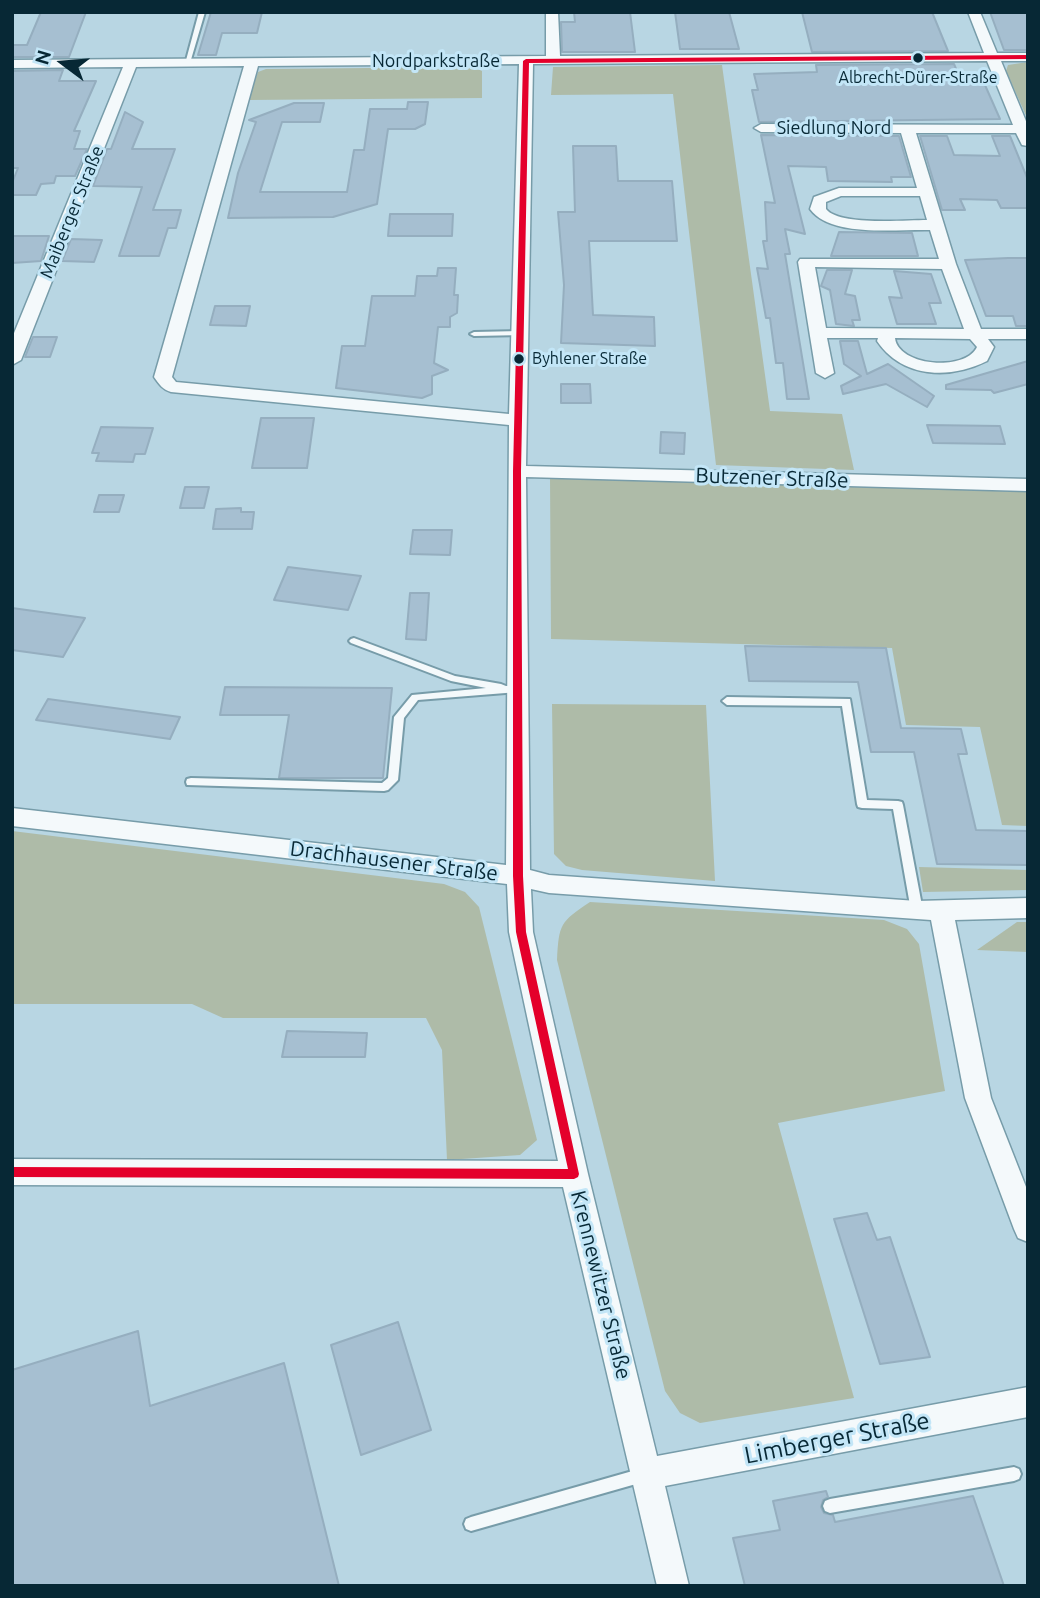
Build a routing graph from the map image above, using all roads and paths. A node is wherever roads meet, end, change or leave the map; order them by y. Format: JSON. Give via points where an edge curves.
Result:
{"nodes":[{"id":1,"x":202,"y":12,"type":"edge"},
{"id":2,"x":552,"y":12,"type":"edge"},
{"id":3,"x":974,"y":12,"type":"edge"},
{"id":4,"x":1028,"y":57,"type":"edge"},
{"id":5,"x":993,"y":58,"type":"junction"},
{"id":6,"x":553,"y":60,"type":"junction"},
{"id":7,"x":526,"y":61,"type":"junction"},
{"id":8,"x":187,"y":63,"type":"junction"},
{"id":9,"x":252,"y":63,"type":"junction"},
{"id":10,"x":131,"y":64,"type":"junction"},
{"id":11,"x":12,"y":65,"type":"edge"},
{"id":12,"x":761,"y":128,"type":"dead end"},
{"id":13,"x":907,"y":128,"type":"junction"},
{"id":14,"x":1021,"y":129,"type":"junction"},
{"id":15,"x":1028,"y":143,"type":"edge"},
{"id":16,"x":927,"y":192,"type":"junction"},
{"id":17,"x":937,"y":225,"type":"junction"},
{"id":18,"x":948,"y":264,"type":"junction"},
{"id":19,"x":818,"y":332,"type":"junction"},
{"id":20,"x":521,"y":333,"type":"junction"},
{"id":21,"x":890,"y":333,"type":"junction"},
{"id":22,"x":974,"y":333,"type":"junction"},
{"id":23,"x":474,"y":334,"type":"dead end"},
{"id":24,"x":1028,"y":334,"type":"edge"},
{"id":25,"x":12,"y":360,"type":"edge"},
{"id":26,"x":825,"y":373,"type":"dead end"},
{"id":27,"x":518,"y":420,"type":"junction"},
{"id":28,"x":517,"y":471,"type":"junction"},
{"id":29,"x":1028,"y":485,"type":"edge"},
{"id":30,"x":354,"y":641,"type":"dead end"},
{"id":31,"x":518,"y":689,"type":"junction"},
{"id":32,"x":727,"y":701,"type":"dead end"},
{"id":33,"x":191,"y":782,"type":"dead end"},
{"id":34,"x":12,"y":817,"type":"edge"},
{"id":35,"x":518,"y":876,"type":"junction"},
{"id":36,"x":1028,"y":908,"type":"edge"},
{"id":37,"x":929,"y":910,"type":"junction"},
{"id":38,"x":12,"y":1172,"type":"edge"},
{"id":39,"x":574,"y":1174,"type":"junction"},
{"id":40,"x":1028,"y":1228,"type":"edge"},
{"id":41,"x":1028,"y":1402,"type":"edge"},
{"id":42,"x":646,"y":1474,"type":"junction"},
{"id":43,"x":1014,"y":1474,"type":"dead end"},
{"id":44,"x":830,"y":1506,"type":"dead end"},
{"id":45,"x":471,"y":1524,"type":"dead end"},
{"id":46,"x":673,"y":1586,"type":"edge"}],
"edges":[{"from":1,"to":8,"type":"lane"},
{"from":2,"to":6,"type":"street"},
{"from":3,"to":5,"type":"street"},
{"from":4,"to":5,"type":"street","name":"Nordparkstraße"},
{"from":5,"to":6,"type":"street","name":"Nordparkstraße"},
{"from":5,"to":14,"type":"street"},
{"from":6,"to":7,"type":"street","name":"Nordparkstraße"},
{"from":7,"to":9,"type":"street","name":"Nordparkstraße"},
{"from":7,"to":20,"type":"street","name":"Krennewitzer Straße"},
{"from":8,"to":9,"type":"street","name":"Nordparkstraße"},
{"from":8,"to":10,"type":"street","name":"Nordparkstraße"},
{"from":9,"to":27,"type":"street","via":[[163,377],[171,387]]},
{"from":10,"to":11,"type":"street","name":"Nordparkstraße"},
{"from":10,"to":25,"type":"street","name":"Maiberger Straße"},
{"from":12,"to":13,"type":"street","name":"Siedlung Nord"},
{"from":13,"to":14,"type":"street","name":"Siedlung Nord"},
{"from":13,"to":16,"type":"street","name":"Siedlung Nord"},
{"from":14,"to":15,"type":"street"},
{"from":16,"to":17,"type":"street","name":"Siedlung Nord"},
{"from":16,"to":17,"type":"street","via":[[839,192],[819,200],[818,209],[824,217],[847,224]]},
{"from":17,"to":18,"type":"street","name":"Siedlung Nord"},
{"from":18,"to":19,"type":"street","via":[[806,262]]},
{"from":18,"to":22,"type":"street","name":"Siedlung Nord"},
{"from":19,"to":21,"type":"street"},
{"from":19,"to":26,"type":"street"},
{"from":20,"to":23,"type":"lane"},
{"from":20,"to":27,"type":"street","name":"Krennewitzer Straße"},
{"from":21,"to":22,"type":"street"},
{"from":21,"to":22,"type":"street","name":"Siedlung Nord","via":[[885,341],[902,358],[918,365],[957,368],[981,357],[986,347]]},
{"from":22,"to":24,"type":"street"},
{"from":27,"to":28,"type":"street","name":"Krennewitzer Straße"},
{"from":28,"to":29,"type":"street","name":"Butzener Straße"},
{"from":28,"to":31,"type":"street","name":"Krennewitzer Straße"},
{"from":30,"to":31,"type":"lane","via":[[454,679]]},
{"from":31,"to":33,"type":"lane","via":[[415,697],[399,717],[393,780],[384,787]]},
{"from":31,"to":35,"type":"street","name":"Krennewitzer Straße"},
{"from":32,"to":37,"type":"lane","via":[[846,702],[862,804],[898,805]]},
{"from":34,"to":35,"type":"street","name":"Drachhausener Straße"},
{"from":35,"to":37,"type":"street","name":"Drachhausener Straße","via":[[549,884]]},
{"from":35,"to":39,"type":"street","name":"Krennewitzer Straße","via":[[521,932]]},
{"from":36,"to":37,"type":"street","name":"Drachhausener Straße"},
{"from":37,"to":40,"type":"street","via":[[978,1098]]},
{"from":38,"to":39,"type":"street"},
{"from":39,"to":42,"type":"street","name":"Krennewitzer Straße"},
{"from":41,"to":42,"type":"street","name":"Limberger Straße"},
{"from":42,"to":45,"type":"lane"},
{"from":42,"to":46,"type":"street","name":"Krennewitzer Straße"},
{"from":43,"to":44,"type":"lane"}]}
